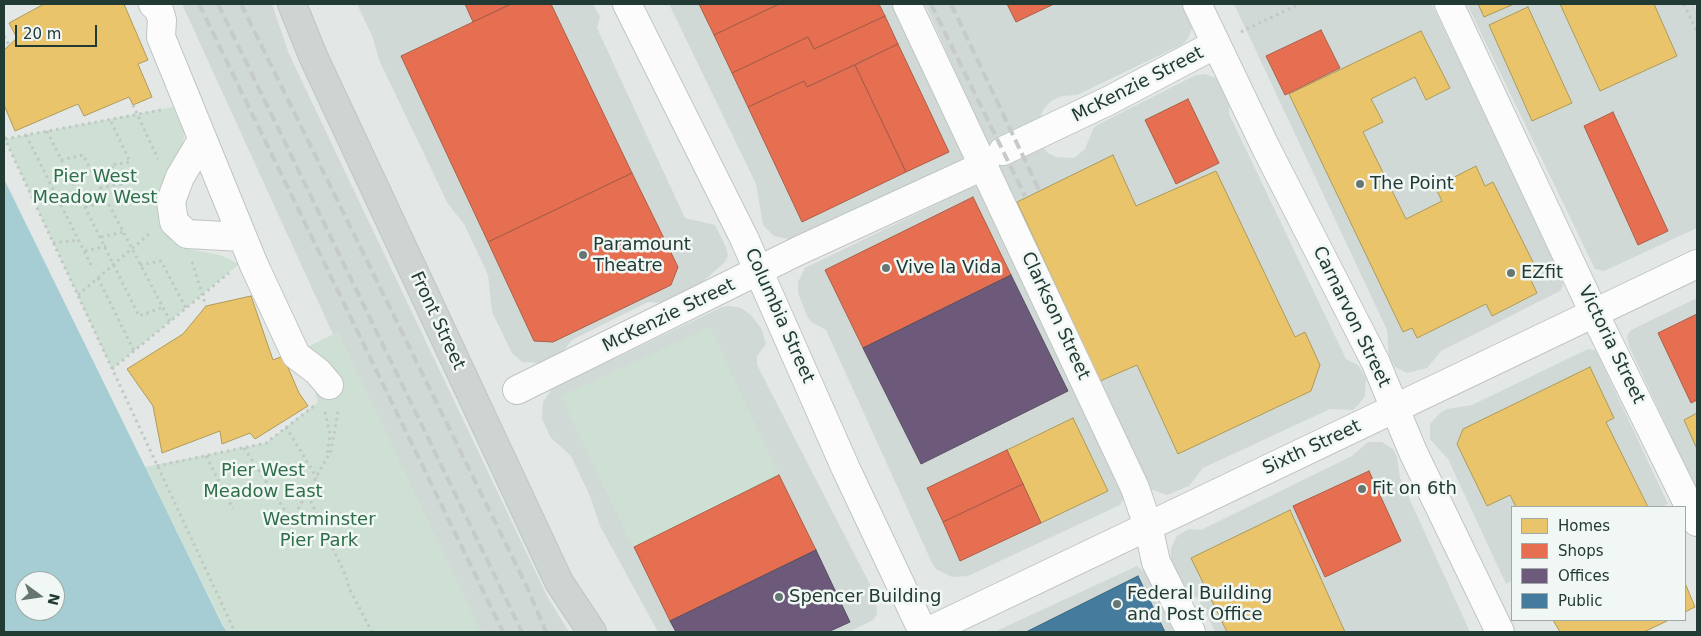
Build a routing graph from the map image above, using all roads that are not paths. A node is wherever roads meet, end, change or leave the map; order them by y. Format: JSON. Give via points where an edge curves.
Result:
{"nodes":[{"id":1,"x":152,"y":4,"type":"edge"},
{"id":2,"x":292,"y":4,"type":"edge"},
{"id":3,"x":628,"y":4,"type":"edge"},
{"id":4,"x":907,"y":4,"type":"edge"},
{"id":5,"x":1197,"y":4,"type":"edge"},
{"id":6,"x":1449,"y":4,"type":"edge"},
{"id":7,"x":1216,"y":44,"type":"junction"},
{"id":8,"x":202,"y":140,"type":"junction"},
{"id":9,"x":994,"y":158,"type":"junction"},
{"id":10,"x":242,"y":238,"type":"junction"},
{"id":11,"x":1697,"y":264,"type":"edge"},
{"id":12,"x":759,"y":272,"type":"junction"},
{"id":13,"x":1594,"y":313,"type":"junction"},
{"id":14,"x":517,"y":390,"type":"dead end"},
{"id":15,"x":324,"y":393,"type":"road end"},
{"id":16,"x":1396,"y":409,"type":"junction"},
{"id":17,"x":1697,"y":522,"type":"edge"},
{"id":18,"x":1148,"y":526,"type":"junction"},
{"id":19,"x":592,"y":632,"type":"edge"},
{"id":20,"x":923,"y":632,"type":"edge"},
{"id":21,"x":927,"y":632,"type":"edge"},
{"id":22,"x":1192,"y":632,"type":"edge"},
{"id":23,"x":1500,"y":632,"type":"edge"}],
"edges":[{"from":1,"to":8,"type":"street","via":[[159,10],[162,20],[160,37]]},
{"from":2,"to":19,"type":"main road","name":"Front Street","via":[[313,56],[559,582]]},
{"from":3,"to":12,"type":"street","name":"Columbia Street"},
{"from":4,"to":9,"type":"street","name":"Clarkson Street"},
{"from":5,"to":7,"type":"street","name":"Carnarvon Street"},
{"from":6,"to":13,"type":"street","name":"Victoria Street"},
{"from":7,"to":9,"type":"street","name":"McKenzie Street"},
{"from":7,"to":16,"type":"street","name":"Carnarvon Street"},
{"from":8,"to":10,"type":"street"},
{"from":8,"to":10,"type":"street","via":[[180,177],[171,201],[174,222],[187,234]]},
{"from":9,"to":12,"type":"street","name":"McKenzie Street"},
{"from":9,"to":18,"type":"street","name":"Clarkson Street","via":[[1135,488]]},
{"from":10,"to":15,"type":"street","via":[[296,355],[318,372]]},
{"from":11,"to":13,"type":"street","name":"Sixth Street"},
{"from":12,"to":14,"type":"street","name":"McKenzie Street"},
{"from":12,"to":20,"type":"street","name":"Columbia Street"},
{"from":13,"to":16,"type":"street","name":"Sixth Street"},
{"from":13,"to":17,"type":"street","name":"Victoria Street"},
{"from":16,"to":18,"type":"street","name":"Sixth Street"},
{"from":16,"to":23,"type":"street","name":"Carnarvon Street","via":[[1452,537]]},
{"from":18,"to":21,"type":"street","name":"Sixth Street"},
{"from":18,"to":22,"type":"street","name":"Clarkson Street","via":[[1156,562]]}]}
